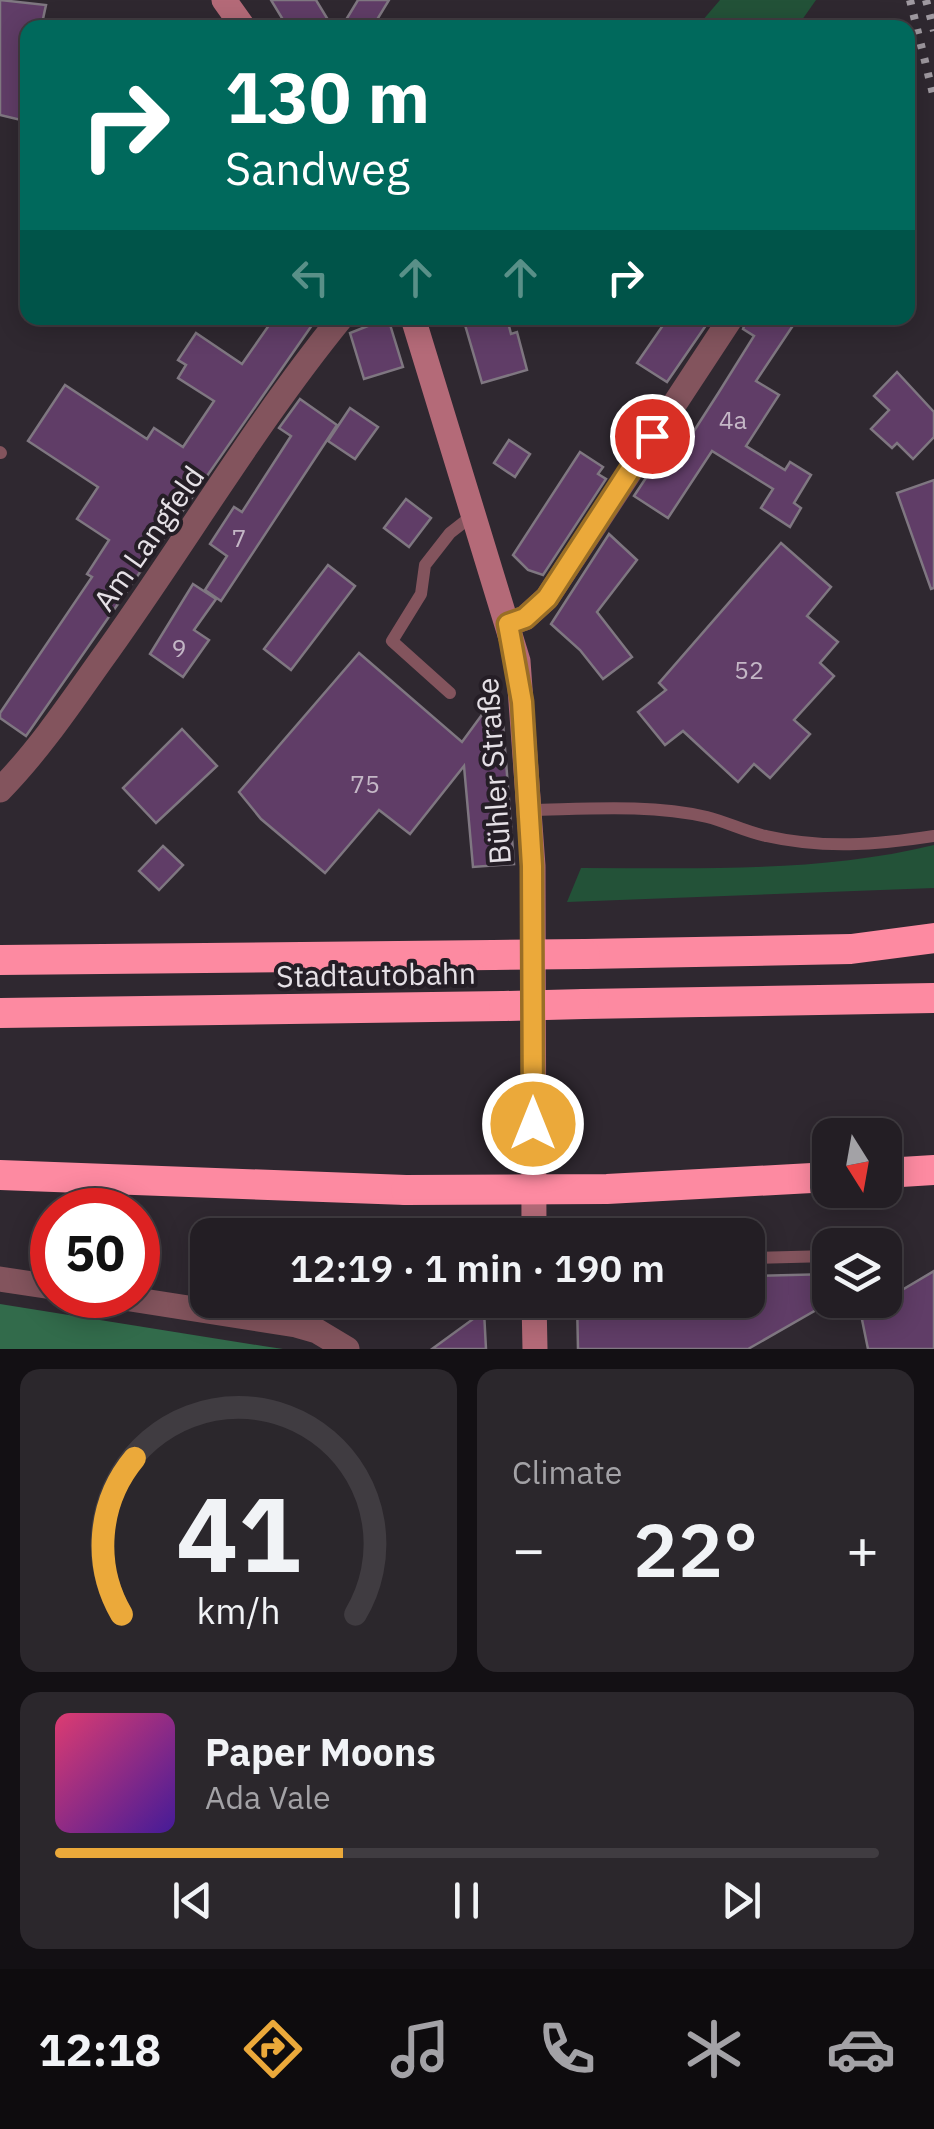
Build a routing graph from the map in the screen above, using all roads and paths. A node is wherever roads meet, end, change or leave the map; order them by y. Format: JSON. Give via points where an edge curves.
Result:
{"nodes":[{"id":1,"x":336,"y":325,"type":"edge"},
{"id":2,"x":415,"y":325,"type":"edge"},
{"id":3,"x":726,"y":325,"type":"edge"},
{"id":4,"x":475,"y":513,"type":"junction"},
{"id":5,"x":508,"y":624,"type":"junction"},
{"id":6,"x":450,"y":693,"type":"dead end"},
{"id":7,"x":0,"y":790,"type":"edge"},
{"id":8,"x":530,"y":810,"type":"junction"},
{"id":9,"x":934,"y":836,"type":"edge"},
{"id":10,"x":934,"y":938,"type":"edge"},
{"id":11,"x":934,"y":948,"type":"edge"},
{"id":12,"x":851,"y":949,"type":"junction"},
{"id":13,"x":0,"y":960,"type":"edge"},
{"id":14,"x":934,"y":998,"type":"edge"},
{"id":15,"x":0,"y":1013,"type":"edge"},
{"id":16,"x":934,"y":1170,"type":"edge"},
{"id":17,"x":902,"y":1172,"type":"edge"},
{"id":18,"x":0,"y":1175,"type":"edge"},
{"id":19,"x":812,"y":1178,"type":"edge"},
{"id":20,"x":534,"y":1218,"type":"edge"},
{"id":21,"x":812,"y":1256,"type":"edge"},
{"id":22,"x":765,"y":1258,"type":"edge"},
{"id":23,"x":0,"y":1279,"type":"edge"},
{"id":24,"x":30,"y":1284,"type":"edge"},
{"id":25,"x":160,"y":1304,"type":"edge"},
{"id":26,"x":534,"y":1318,"type":"edge"},
{"id":27,"x":347,"y":1349,"type":"edge"},
{"id":28,"x":535,"y":1349,"type":"edge"}],
"edges":[{"from":1,"to":7,"type":"street","name":"Am Langfeld","via":[[153,590]]},
{"from":2,"to":4,"type":"main road","name":"Bühler Straße"},
{"from":3,"to":5,"type":"street","via":[[547,598]]},
{"from":4,"to":5,"type":"main road","name":"Bühler Straße"},
{"from":4,"to":6,"type":"lane","via":[[424,565],[421,594],[392,641]]},
{"from":5,"to":8,"type":"main road","name":"Bühler Straße"},
{"from":8,"to":9,"type":"lane","via":[[660,811],[829,846]]},
{"from":8,"to":20,"type":"main road","name":"Bühler Straße"},
{"from":10,"to":12,"type":"highway"},
{"from":11,"to":12,"type":"highway"},
{"from":12,"to":13,"type":"highway","bridge":true},
{"from":14,"to":15,"type":"highway","name":"Stadtautobahn","bridge":true},
{"from":16,"to":17,"type":"highway"},
{"from":18,"to":19,"type":"highway","bridge":true,"via":[[406,1190],[575,1190]]},
{"from":21,"to":22,"type":"lane"},
{"from":23,"to":24,"type":"street"},
{"from":25,"to":27,"type":"street","via":[[296,1325]]},
{"from":26,"to":28,"type":"main road"}]}
